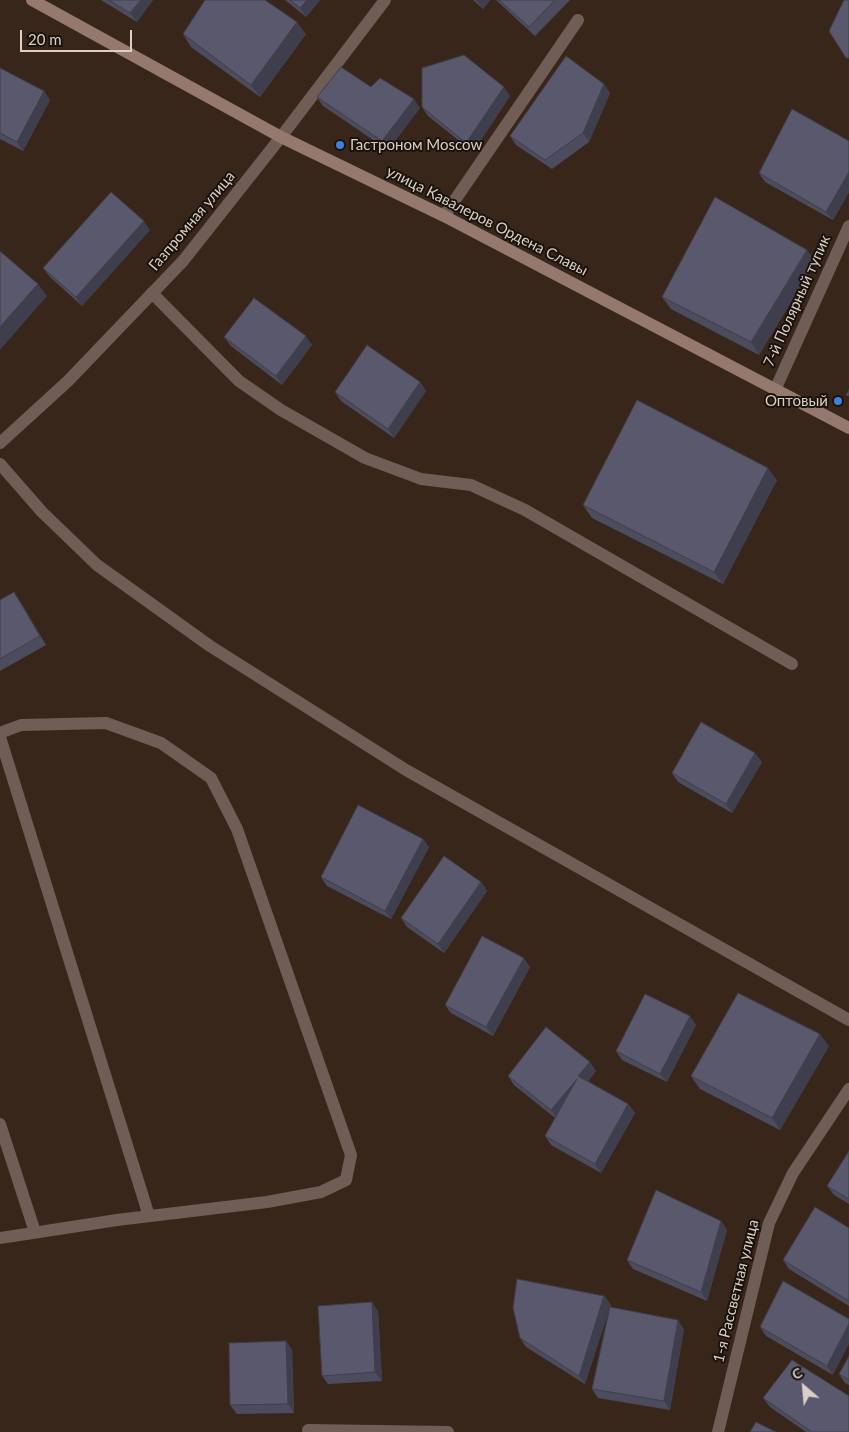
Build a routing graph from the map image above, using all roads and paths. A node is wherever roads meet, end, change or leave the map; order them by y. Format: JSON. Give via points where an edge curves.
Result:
{"nodes":[{"id":1,"x":32,"y":0,"type":"edge"},
{"id":2,"x":385,"y":0,"type":"edge"},
{"id":3,"x":578,"y":20,"type":"dead end"},
{"id":4,"x":281,"y":137,"type":"junction"},
{"id":5,"x":444,"y":216,"type":"junction"},
{"id":6,"x":849,"y":226,"type":"edge"},
{"id":7,"x":152,"y":294,"type":"junction"},
{"id":8,"x":776,"y":390,"type":"junction"},
{"id":9,"x":849,"y":428,"type":"edge"},
{"id":10,"x":0,"y":443,"type":"edge"},
{"id":11,"x":0,"y":464,"type":"edge"},
{"id":12,"x":792,"y":664,"type":"dead end"},
{"id":13,"x":0,"y":733,"type":"edge"},
{"id":14,"x":0,"y":737,"type":"edge"},
{"id":15,"x":849,"y":1020,"type":"edge"},
{"id":16,"x":849,"y":1089,"type":"edge"},
{"id":17,"x":0,"y":1124,"type":"edge"},
{"id":18,"x":150,"y":1216,"type":"junction"},
{"id":19,"x":35,"y":1232,"type":"junction"},
{"id":20,"x":0,"y":1238,"type":"edge"},
{"id":21,"x":308,"y":1430,"type":"dead end"},
{"id":22,"x":448,"y":1432,"type":"edge"},
{"id":23,"x":718,"y":1432,"type":"edge"}],
"edges":[{"from":1,"to":4,"type":"street","name":"улица Кавалеров Ордена Славы"},
{"from":2,"to":4,"type":"street","name":"Газпромная улица"},
{"from":3,"to":5,"type":"street"},
{"from":4,"to":5,"type":"street","name":"улица Кавалеров Ордена Славы"},
{"from":4,"to":7,"type":"street","name":"Газпромная улица","via":[[183,261]]},
{"from":5,"to":8,"type":"street","name":"улица Кавалеров Ордена Славы"},
{"from":6,"to":8,"type":"street","name":"7-й Полярный тупик"},
{"from":7,"to":10,"type":"street","name":"Газпромная улица","via":[[68,381]]},
{"from":7,"to":12,"type":"street","via":[[239,381],[281,410],[365,458],[421,479],[471,485],[524,510]]},
{"from":8,"to":9,"type":"street","name":"улица Кавалеров Ордена Славы"},
{"from":11,"to":15,"type":"street","via":[[42,512],[97,565],[210,646],[406,770]]},
{"from":13,"to":18,"type":"street","via":[[22,725],[106,723],[161,743],[211,778],[236,829],[351,1155],[346,1180],[321,1192]]},
{"from":14,"to":18,"type":"street"},
{"from":16,"to":23,"type":"street","name":"1-я Рассветная улица","via":[[793,1173],[769,1223]]},
{"from":17,"to":19,"type":"street"},
{"from":18,"to":19,"type":"street"},
{"from":19,"to":20,"type":"street"},
{"from":21,"to":22,"type":"street"}]}
